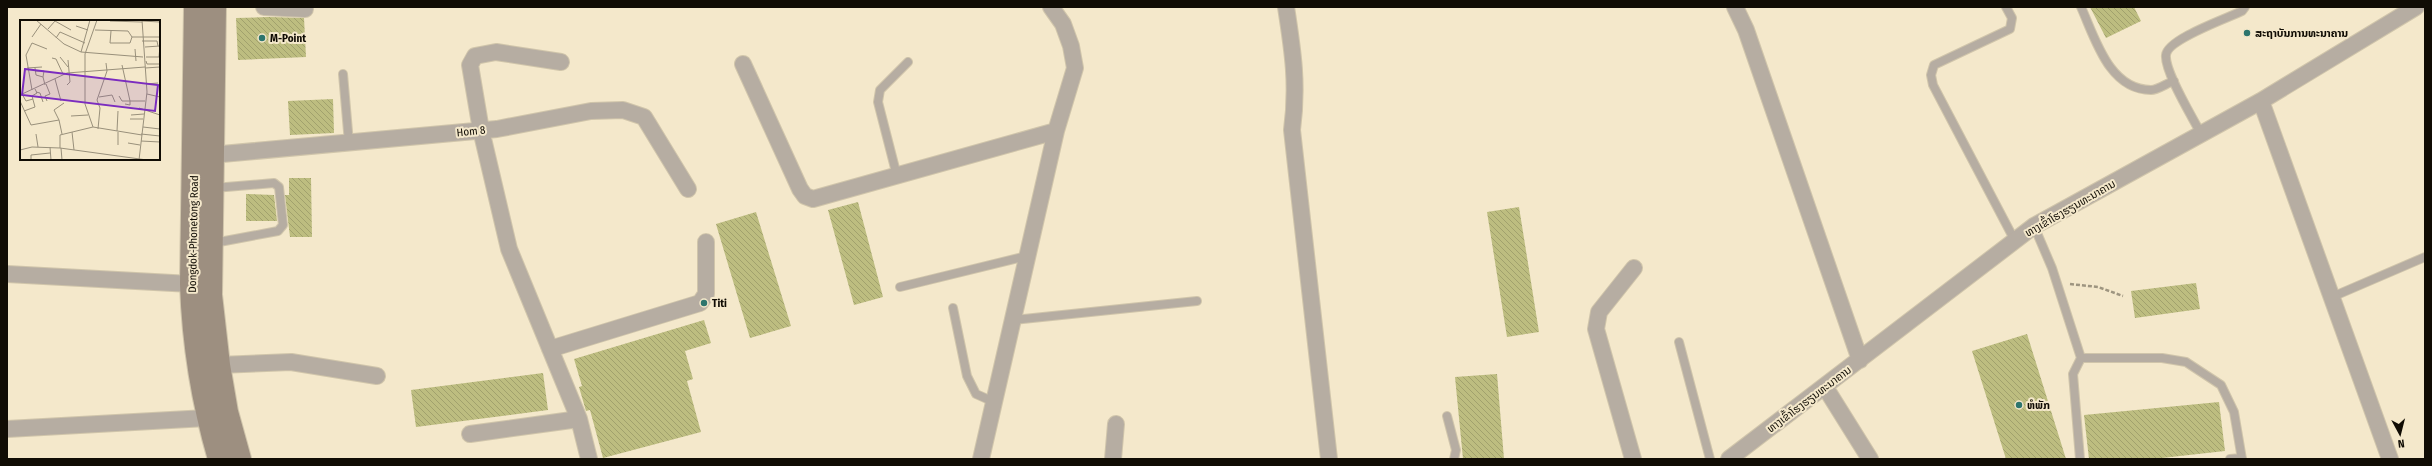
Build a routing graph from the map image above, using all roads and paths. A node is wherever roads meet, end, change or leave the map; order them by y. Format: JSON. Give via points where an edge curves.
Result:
{"nodes":[{"id":1,"x":195,"y":7,"type":"edge"},
{"id":2,"x":215,"y":7,"type":"edge"},
{"id":3,"x":264,"y":7,"type":"edge"},
{"id":4,"x":1051,"y":7,"type":"edge"},
{"id":5,"x":1286,"y":7,"type":"edge"},
{"id":6,"x":1735,"y":7,"type":"edge"},
{"id":7,"x":2006,"y":7,"type":"edge"},
{"id":8,"x":2081,"y":7,"type":"edge"},
{"id":9,"x":2245,"y":7,"type":"edge"},
{"id":10,"x":2416,"y":7,"type":"edge"},
{"id":11,"x":306,"y":9,"type":"dead end"},
{"id":12,"x":561,"y":62,"type":"dead end"},
{"id":13,"x":908,"y":62,"type":"dead end"},
{"id":14,"x":743,"y":64,"type":"dead end"},
{"id":15,"x":343,"y":74,"type":"dead end"},
{"id":16,"x":2174,"y":80,"type":"junction"},
{"id":17,"x":2261,"y":101,"type":"junction"},
{"id":18,"x":480,"y":130,"type":"junction"},
{"id":19,"x":1056,"y":131,"type":"junction"},
{"id":20,"x":2201,"y":134,"type":"junction"},
{"id":21,"x":349,"y":144,"type":"junction"},
{"id":22,"x":211,"y":155,"type":"junction"},
{"id":23,"x":897,"y":176,"type":"junction"},
{"id":24,"x":212,"y":188,"type":"junction"},
{"id":25,"x":688,"y":189,"type":"dead end"},
{"id":26,"x":2034,"y":226,"type":"junction"},
{"id":27,"x":2014,"y":241,"type":"junction"},
{"id":28,"x":706,"y":242,"type":"dead end"},
{"id":29,"x":211,"y":244,"type":"junction"},
{"id":30,"x":1027,"y":256,"type":"junction"},
{"id":31,"x":2425,"y":257,"type":"edge"},
{"id":32,"x":1634,"y":268,"type":"dead end"},
{"id":33,"x":2052,"y":268,"type":"junction"},
{"id":34,"x":7,"y":274,"type":"edge"},
{"id":35,"x":191,"y":284,"type":"junction"},
{"id":36,"x":900,"y":287,"type":"dead end"},
{"id":37,"x":2123,"y":296,"type":"dead end"},
{"id":38,"x":2332,"y":297,"type":"junction"},
{"id":39,"x":1197,"y":300,"type":"dead end"},
{"id":40,"x":953,"y":308,"type":"dead end"},
{"id":41,"x":1012,"y":320,"type":"junction"},
{"id":42,"x":1679,"y":342,"type":"dead end"},
{"id":43,"x":550,"y":350,"type":"junction"},
{"id":44,"x":2081,"y":358,"type":"junction"},
{"id":45,"x":1860,"y":360,"type":"junction"},
{"id":46,"x":219,"y":365,"type":"junction"},
{"id":47,"x":377,"y":376,"type":"dead end"},
{"id":48,"x":1825,"y":387,"type":"junction"},
{"id":49,"x":994,"y":402,"type":"junction"},
{"id":50,"x":1447,"y":416,"type":"dead end"},
{"id":51,"x":207,"y":418,"type":"junction"},
{"id":52,"x":578,"y":419,"type":"junction"},
{"id":53,"x":1116,"y":424,"type":"dead end"},
{"id":54,"x":7,"y":429,"type":"edge"},
{"id":55,"x":470,"y":434,"type":"dead end"},
{"id":56,"x":1734,"y":458,"type":"edge"},
{"id":57,"x":2242,"y":458,"type":"edge"},
{"id":58,"x":219,"y":459,"type":"edge"},
{"id":59,"x":240,"y":459,"type":"edge"},
{"id":60,"x":589,"y":459,"type":"edge"},
{"id":61,"x":981,"y":459,"type":"edge"},
{"id":62,"x":1113,"y":459,"type":"edge"},
{"id":63,"x":1330,"y":459,"type":"edge"},
{"id":64,"x":1454,"y":459,"type":"edge"},
{"id":65,"x":1633,"y":459,"type":"edge"},
{"id":66,"x":1710,"y":459,"type":"edge"},
{"id":67,"x":1870,"y":459,"type":"edge"},
{"id":68,"x":2080,"y":459,"type":"edge"},
{"id":69,"x":2230,"y":459,"type":"edge"},
{"id":70,"x":2390,"y":459,"type":"edge"}],
"edges":[{"from":1,"to":35,"type":"main road","name":"Dongdok-Phonetong Road"},
{"from":2,"to":22,"type":"main road","name":"Dongdok-Phonetong Road"},
{"from":3,"to":11,"type":"street"},
{"from":4,"to":19,"type":"street","via":[[1063,24],[1075,68]]},
{"from":5,"to":63,"type":"street","via":[[1295,64],[1296,98],[1292,130]]},
{"from":6,"to":45,"type":"street","via":[[1746,30]]},
{"from":7,"to":27,"type":"lane","via":[[2012,18],[2010,29],[1934,65],[1931,76],[1933,85]]},
{"from":8,"to":16,"type":"lane","via":[[2110,69],[2135,88],[2153,90]]},
{"from":9,"to":16,"type":"lane","via":[[2242,11],[2191,34],[2170,47],[2166,54],[2168,69]]},
{"from":10,"to":17,"type":"street","name":"ທາງເຂົ້າໂຮງຮຽນທະນາຄານ"},
{"from":12,"to":18,"type":"street","via":[[496,52],[475,56],[470,65]]},
{"from":13,"to":23,"type":"lane","via":[[880,90],[878,102]]},
{"from":14,"to":23,"type":"street","via":[[805,196],[813,199]]},
{"from":15,"to":21,"type":"lane"},
{"from":16,"to":20,"type":"lane"},
{"from":17,"to":20,"type":"street","name":"ທາງເຂົ້າໂຮງຮຽນທະນາຄານ"},
{"from":17,"to":38,"type":"street"},
{"from":18,"to":21,"type":"street","name":"Hom 8"},
{"from":18,"to":25,"type":"street","name":"Hom 8","via":[[591,111],[623,110],[644,117]]},
{"from":18,"to":43,"type":"street","via":[[509,249]]},
{"from":19,"to":23,"type":"street"},
{"from":19,"to":30,"type":"street"},
{"from":20,"to":26,"type":"street","name":"ທາງເຂົ້າໂຮງຮຽນທະນາຄານ"},
{"from":21,"to":22,"type":"street","name":"Hom 8"},
{"from":22,"to":24,"type":"main road","name":"Dongdok-Phonetong Road"},
{"from":24,"to":29,"type":"main road","name":"Dongdok-Phonetong Road"},
{"from":24,"to":29,"type":"lane","via":[[274,183],[279,187],[283,225],[278,231]]},
{"from":26,"to":27,"type":"street","name":"ທາງເຂົ້າໂຮງຮຽນທະນາຄານ"},
{"from":26,"to":33,"type":"lane"},
{"from":27,"to":45,"type":"street","name":"ທາງເຂົ້າໂຮງຮຽນທະນາຄານ"},
{"from":28,"to":43,"type":"street","via":[[706,294],[700,303]]},
{"from":29,"to":46,"type":"main road","name":"Dongdok-Phonetong Road","via":[[211,295]]},
{"from":30,"to":36,"type":"lane"},
{"from":30,"to":41,"type":"street"},
{"from":31,"to":38,"type":"lane"},
{"from":32,"to":65,"type":"street","via":[[1599,312],[1596,329]]},
{"from":33,"to":37,"type":"path","via":[[2071,285],[2098,287]]},
{"from":33,"to":44,"type":"lane"},
{"from":34,"to":35,"type":"street"},
{"from":35,"to":51,"type":"main road","name":"Dongdok-Phonetong Road","via":[[197,369]]},
{"from":38,"to":70,"type":"street"},
{"from":39,"to":41,"type":"lane"},
{"from":40,"to":49,"type":"lane","via":[[967,376],[976,394]]},
{"from":41,"to":49,"type":"street"},
{"from":42,"to":66,"type":"lane"},
{"from":43,"to":52,"type":"street"},
{"from":44,"to":57,"type":"lane","via":[[2162,358],[2186,362],[2221,385],[2234,412]]},
{"from":44,"to":68,"type":"lane","via":[[2073,374]]},
{"from":45,"to":48,"type":"street","name":"ທາງເຂົ້າໂຮງຮຽນທະນາຄານ"},
{"from":46,"to":47,"type":"street","via":[[291,362]]},
{"from":46,"to":59,"type":"main road","name":"Dongdok-Phonetong Road","via":[[227,412]]},
{"from":48,"to":56,"type":"street","name":"ທາງເຂົ້າໂຮງຮຽນທະນາຄານ"},
{"from":48,"to":67,"type":"street"},
{"from":49,"to":61,"type":"street"},
{"from":50,"to":64,"type":"lane","via":[[1456,450]]},
{"from":51,"to":54,"type":"street"},
{"from":51,"to":58,"type":"main road","name":"Dongdok-Phonetong Road"},
{"from":52,"to":55,"type":"street"},
{"from":52,"to":60,"type":"street"},
{"from":53,"to":62,"type":"street"},
{"from":57,"to":69,"type":"lane"}]}
